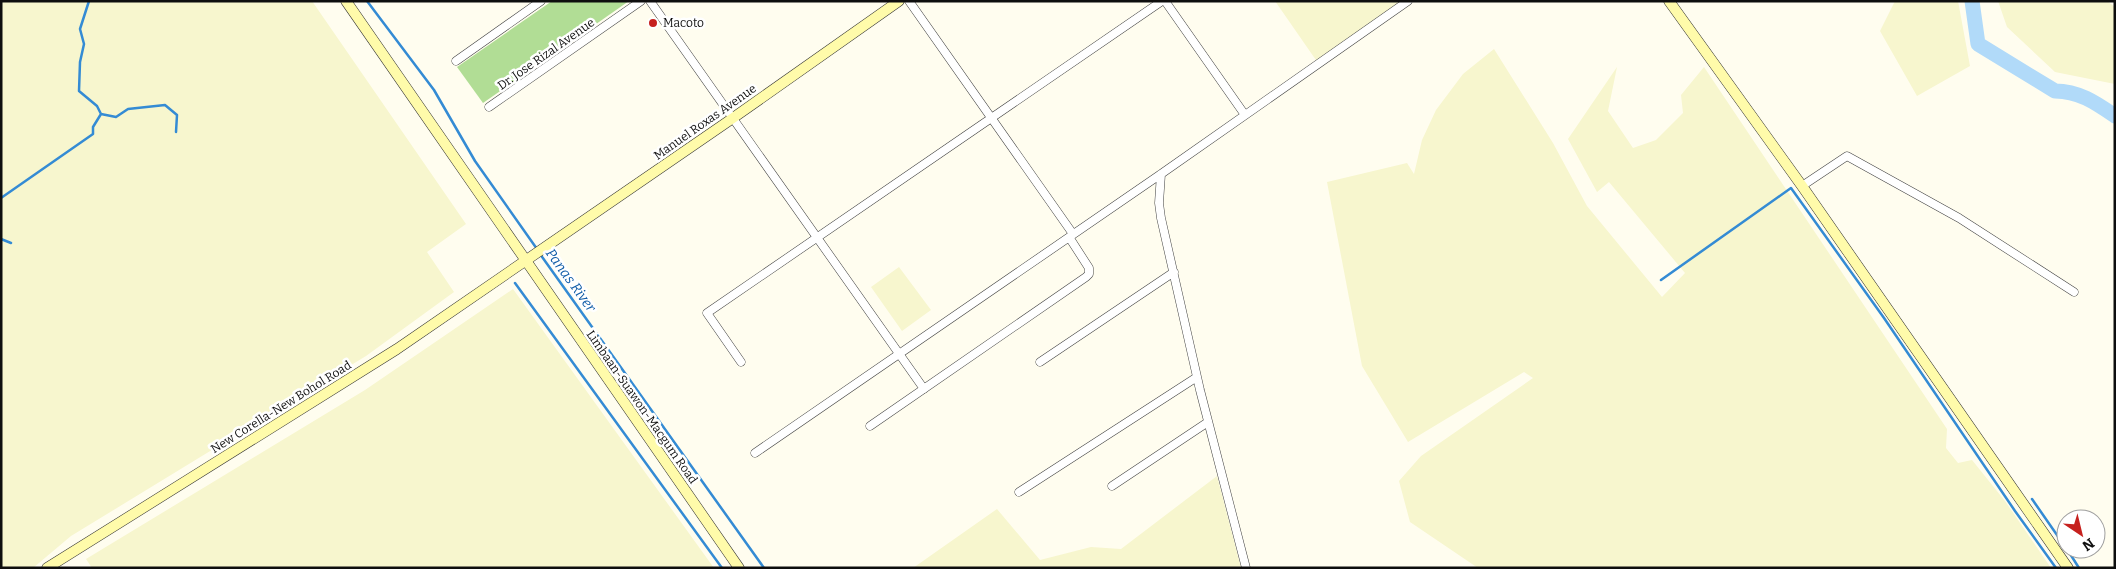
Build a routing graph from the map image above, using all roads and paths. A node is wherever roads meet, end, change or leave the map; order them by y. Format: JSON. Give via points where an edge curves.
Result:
{"nodes":[{"id":1,"x":346,"y":1,"type":"edge"},
{"id":2,"x":541,"y":1,"type":"edge"},
{"id":3,"x":641,"y":1,"type":"edge"},
{"id":4,"x":650,"y":1,"type":"edge"},
{"id":5,"x":899,"y":1,"type":"edge"},
{"id":6,"x":909,"y":1,"type":"edge"},
{"id":7,"x":1164,"y":1,"type":"edge"},
{"id":8,"x":1408,"y":1,"type":"edge"},
{"id":9,"x":1669,"y":1,"type":"edge"},
{"id":10,"x":456,"y":61,"type":"dead end"},
{"id":11,"x":489,"y":107,"type":"dead end"},
{"id":12,"x":1245,"y":115,"type":"junction"},
{"id":13,"x":733,"y":118,"type":"junction"},
{"id":14,"x":992,"y":118,"type":"junction"},
{"id":15,"x":1161,"y":174,"type":"junction"},
{"id":16,"x":1802,"y":186,"type":"junction"},
{"id":17,"x":1071,"y":236,"type":"junction"},
{"id":18,"x":818,"y":238,"type":"junction"},
{"id":19,"x":525,"y":262,"type":"junction"},
{"id":20,"x":1174,"y":272,"type":"junction"},
{"id":21,"x":2074,"y":292,"type":"dead end"},
{"id":22,"x":900,"y":355,"type":"junction"},
{"id":23,"x":741,"y":362,"type":"dead end"},
{"id":24,"x":1040,"y":362,"type":"dead end"},
{"id":25,"x":1197,"y":377,"type":"junction"},
{"id":26,"x":924,"y":389,"type":"junction"},
{"id":27,"x":1208,"y":422,"type":"junction"},
{"id":28,"x":870,"y":426,"type":"dead end"},
{"id":29,"x":756,"y":453,"type":"dead end"},
{"id":30,"x":1112,"y":486,"type":"dead end"},
{"id":31,"x":1019,"y":492,"type":"dead end"},
{"id":32,"x":47,"y":568,"type":"edge"},
{"id":33,"x":739,"y":568,"type":"edge"},
{"id":34,"x":1246,"y":568,"type":"edge"},
{"id":35,"x":2068,"y":568,"type":"edge"}],
"edges":[{"from":1,"to":19,"type":"street","name":"Limbaan-Suawon-Macgum Road"},
{"from":2,"to":10,"type":"street"},
{"from":3,"to":11,"type":"street","name":"Dr. Jose Rizal Avenue"},
{"from":4,"to":13,"type":"street"},
{"from":5,"to":13,"type":"street","name":"Manuel Roxas Avenue"},
{"from":6,"to":14,"type":"street"},
{"from":7,"to":12,"type":"street"},
{"from":7,"to":14,"type":"street"},
{"from":8,"to":12,"type":"street"},
{"from":9,"to":16,"type":"street"},
{"from":12,"to":15,"type":"street"},
{"from":13,"to":18,"type":"street"},
{"from":13,"to":19,"type":"street","name":"Manuel Roxas Avenue"},
{"from":14,"to":17,"type":"street"},
{"from":14,"to":18,"type":"street"},
{"from":15,"to":17,"type":"street"},
{"from":15,"to":20,"type":"street","via":[[1159,203]]},
{"from":16,"to":21,"type":"street","via":[[1846,156],[1959,218]]},
{"from":16,"to":35,"type":"street"},
{"from":17,"to":22,"type":"street"},
{"from":17,"to":26,"type":"street","via":[[1089,268],[1089,274]]},
{"from":18,"to":22,"type":"street"},
{"from":18,"to":23,"type":"street","via":[[707,313]]},
{"from":19,"to":32,"type":"street","name":"New Corella-New Bohol Road","via":[[355,375]]},
{"from":19,"to":33,"type":"street","name":"Limbaan-Suawon-Macgum Road"},
{"from":20,"to":24,"type":"street"},
{"from":20,"to":25,"type":"street"},
{"from":22,"to":26,"type":"street"},
{"from":22,"to":29,"type":"street"},
{"from":25,"to":27,"type":"street"},
{"from":25,"to":31,"type":"street"},
{"from":26,"to":28,"type":"street"},
{"from":27,"to":30,"type":"street"},
{"from":27,"to":34,"type":"street"}]}
